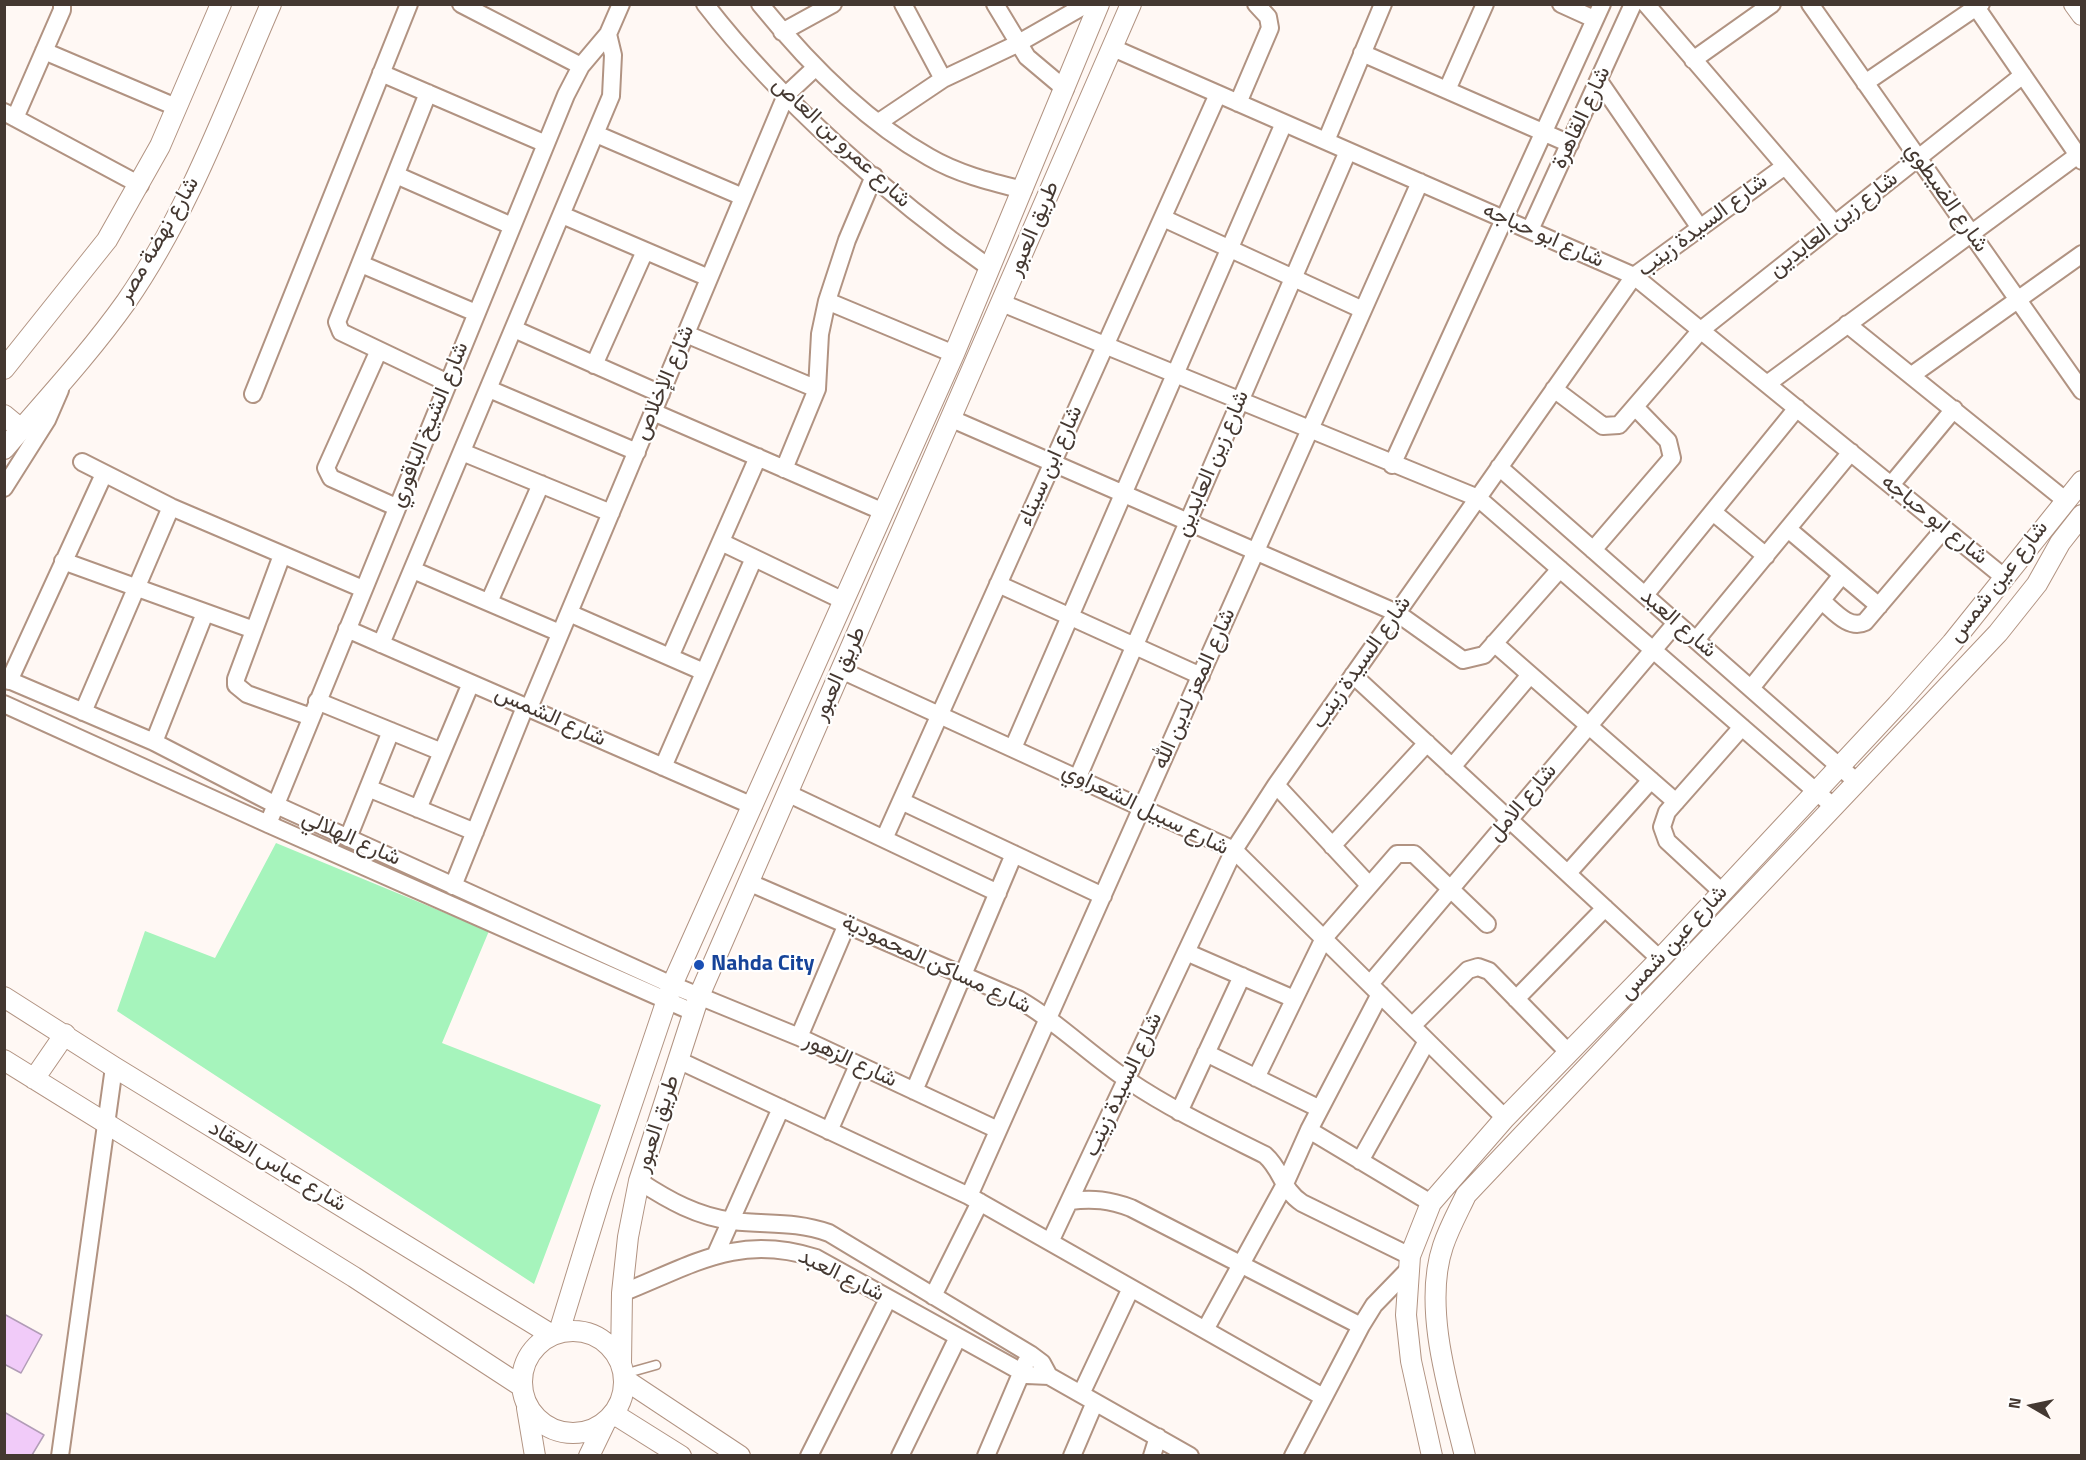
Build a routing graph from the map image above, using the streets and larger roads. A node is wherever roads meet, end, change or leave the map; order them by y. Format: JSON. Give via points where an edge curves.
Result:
{"nodes":[{"id":1,"x":62,"y":4,"type":"edge"},
{"id":2,"x":221,"y":4,"type":"edge"},
{"id":3,"x":271,"y":4,"type":"edge"},
{"id":4,"x":409,"y":4,"type":"edge"},
{"id":5,"x":462,"y":4,"type":"edge"},
{"id":6,"x":499,"y":4,"type":"edge"},
{"id":7,"x":621,"y":4,"type":"edge"},
{"id":8,"x":705,"y":4,"type":"edge"},
{"id":9,"x":760,"y":4,"type":"edge"},
{"id":10,"x":832,"y":4,"type":"edge"},
{"id":11,"x":903,"y":4,"type":"edge"},
{"id":12,"x":995,"y":4,"type":"edge"},
{"id":13,"x":1131,"y":4,"type":"edge"},
{"id":14,"x":1256,"y":4,"type":"edge"},
{"id":15,"x":1383,"y":4,"type":"edge"},
{"id":16,"x":1485,"y":4,"type":"edge"},
{"id":17,"x":1561,"y":4,"type":"edge"},
{"id":18,"x":1633,"y":4,"type":"edge"},
{"id":19,"x":1646,"y":4,"type":"edge"},
{"id":20,"x":1772,"y":4,"type":"edge"},
{"id":21,"x":1810,"y":4,"type":"edge"},
{"id":22,"x":2074,"y":4,"type":"edge"},
{"id":23,"x":1978,"y":6,"type":"edge"},
{"id":24,"x":1092,"y":7,"type":"edge"},
{"id":25,"x":1598,"y":12,"type":"edge"},
{"id":26,"x":2082,"y":15,"type":"edge"},
{"id":27,"x":493,"y":21,"type":"junction"},
{"id":28,"x":782,"y":32,"type":"junction"},
{"id":29,"x":608,"y":34,"type":"junction"},
{"id":30,"x":1017,"y":44,"type":"junction"},
{"id":31,"x":1113,"y":48,"type":"junction"},
{"id":32,"x":44,"y":51,"type":"junction"},
{"id":33,"x":1362,"y":53,"type":"junction"},
{"id":34,"x":1693,"y":60,"type":"junction"},
{"id":35,"x":580,"y":66,"type":"junction"},
{"id":36,"x":816,"y":67,"type":"junction"},
{"id":37,"x":381,"y":73,"type":"junction"},
{"id":38,"x":2023,"y":75,"type":"junction"},
{"id":39,"x":943,"y":79,"type":"junction"},
{"id":40,"x":1599,"y":81,"type":"junction"},
{"id":41,"x":1865,"y":83,"type":"junction"},
{"id":42,"x":1065,"y":88,"type":"junction"},
{"id":43,"x":1448,"y":90,"type":"junction"},
{"id":44,"x":428,"y":93,"type":"junction"},
{"id":45,"x":1218,"y":94,"type":"junction"},
{"id":46,"x":786,"y":95,"type":"junction"},
{"id":47,"x":1238,"y":103,"type":"junction"},
{"id":48,"x":176,"y":107,"type":"junction"},
{"id":49,"x":10,"y":115,"type":"edge"},
{"id":50,"x":879,"y":122,"type":"junction"},
{"id":51,"x":1284,"y":123,"type":"junction"},
{"id":52,"x":1543,"y":132,"type":"junction"},
{"id":53,"x":596,"y":134,"type":"junction"},
{"id":54,"x":1326,"y":141,"type":"junction"},
{"id":55,"x":546,"y":144,"type":"junction"},
{"id":56,"x":1570,"y":144,"type":"junction"},
{"id":57,"x":1348,"y":151,"type":"junction"},
{"id":58,"x":2080,"y":156,"type":"edge"},
{"id":59,"x":1918,"y":158,"type":"junction"},
{"id":60,"x":1785,"y":166,"type":"junction"},
{"id":61,"x":396,"y":175,"type":"junction"},
{"id":62,"x":874,"y":177,"type":"junction"},
{"id":63,"x":1420,"y":182,"type":"junction"},
{"id":64,"x":140,"y":185,"type":"junction"},
{"id":65,"x":1023,"y":190,"type":"junction"},
{"id":66,"x":743,"y":197,"type":"junction"},
{"id":67,"x":562,"y":215,"type":"junction"},
{"id":68,"x":1163,"y":218,"type":"junction"},
{"id":69,"x":1504,"y":219,"type":"junction"},
{"id":70,"x":1835,"y":224,"type":"junction"},
{"id":71,"x":512,"y":226,"type":"junction"},
{"id":72,"x":1700,"y":228,"type":"junction"},
{"id":73,"x":1530,"y":230,"type":"junction"},
{"id":74,"x":1970,"y":233,"type":"junction"},
{"id":75,"x":1229,"y":249,"type":"junction"},
{"id":76,"x":645,"y":251,"type":"junction"},
{"id":77,"x":2080,"y":259,"type":"edge"},
{"id":78,"x":361,"y":264,"type":"junction"},
{"id":79,"x":990,"y":268,"type":"junction"},
{"id":80,"x":1634,"y":276,"type":"junction"},
{"id":81,"x":709,"y":278,"type":"junction"},
{"id":82,"x":1293,"y":278,"type":"junction"},
{"id":83,"x":2017,"y":300,"type":"junction"},
{"id":84,"x":827,"y":301,"type":"junction"},
{"id":85,"x":1002,"y":303,"type":"junction"},
{"id":86,"x":1363,"y":310,"type":"junction"},
{"id":87,"x":476,"y":313,"type":"junction"},
{"id":88,"x":1847,"y":324,"type":"junction"},
{"id":89,"x":514,"y":329,"type":"junction"},
{"id":90,"x":1701,"y":330,"type":"junction"},
{"id":91,"x":686,"y":334,"type":"junction"},
{"id":92,"x":1105,"y":346,"type":"junction"},
{"id":93,"x":379,"y":350,"type":"junction"},
{"id":94,"x":954,"y":354,"type":"junction"},
{"id":95,"x":594,"y":365,"type":"junction"},
{"id":96,"x":4,"y":369,"type":"edge"},
{"id":97,"x":1175,"y":375,"type":"junction"},
{"id":98,"x":1911,"y":375,"type":"junction"},
{"id":99,"x":64,"y":378,"type":"junction"},
{"id":100,"x":448,"y":383,"type":"junction"},
{"id":101,"x":1767,"y":384,"type":"junction"},
{"id":102,"x":489,"y":389,"type":"junction"},
{"id":103,"x":817,"y":389,"type":"junction"},
{"id":104,"x":1554,"y":389,"type":"junction"},
{"id":105,"x":2082,"y":391,"type":"edge"},
{"id":106,"x":253,"y":394,"type":"dead end"},
{"id":107,"x":661,"y":394,"type":"junction"},
{"id":108,"x":1240,"y":402,"type":"junction"},
{"id":109,"x":1636,"y":408,"type":"junction"},
{"id":110,"x":1797,"y":408,"type":"junction"},
{"id":111,"x":1954,"y":409,"type":"junction"},
{"id":112,"x":653,"y":412,"type":"junction"},
{"id":113,"x":4,"y":415,"type":"edge"},
{"id":114,"x":952,"y":418,"type":"junction"},
{"id":115,"x":21,"y":429,"type":"junction"},
{"id":116,"x":1310,"y":430,"type":"junction"},
{"id":117,"x":4,"y":449,"type":"edge"},
{"id":118,"x":462,"y":452,"type":"junction"},
{"id":119,"x":637,"y":452,"type":"junction"},
{"id":120,"x":1851,"y":452,"type":"junction"},
{"id":121,"x":758,"y":458,"type":"junction"},
{"id":122,"x":82,"y":462,"type":"dead end"},
{"id":123,"x":1053,"y":463,"type":"junction"},
{"id":124,"x":1392,"y":465,"type":"junction"},
{"id":125,"x":1499,"y":467,"type":"junction"},
{"id":126,"x":784,"y":469,"type":"junction"},
{"id":127,"x":104,"y":474,"type":"junction"},
{"id":128,"x":2082,"y":481,"type":"edge"},
{"id":129,"x":541,"y":484,"type":"junction"},
{"id":130,"x":1891,"y":485,"type":"junction"},
{"id":131,"x":4,"y":488,"type":"edge"},
{"id":132,"x":1123,"y":494,"type":"junction"},
{"id":133,"x":1478,"y":498,"type":"junction"},
{"id":134,"x":2065,"y":500,"type":"junction"},
{"id":135,"x":171,"y":507,"type":"junction"},
{"id":136,"x":396,"y":507,"type":"junction"},
{"id":137,"x":884,"y":512,"type":"junction"},
{"id":138,"x":1713,"y":512,"type":"junction"},
{"id":139,"x":611,"y":513,"type":"junction"},
{"id":140,"x":2082,"y":515,"type":"edge"},
{"id":141,"x":1188,"y":522,"type":"junction"},
{"id":142,"x":1788,"y":529,"type":"junction"},
{"id":143,"x":1944,"y":529,"type":"junction"},
{"id":144,"x":721,"y":542,"type":"junction"},
{"id":145,"x":1593,"y":550,"type":"junction"},
{"id":146,"x":1256,"y":551,"type":"junction"},
{"id":147,"x":282,"y":555,"type":"junction"},
{"id":148,"x":1766,"y":556,"type":"junction"},
{"id":149,"x":754,"y":558,"type":"junction"},
{"id":150,"x":63,"y":561,"type":"junction"},
{"id":151,"x":1560,"y":569,"type":"junction"},
{"id":152,"x":413,"y":570,"type":"junction"},
{"id":153,"x":1842,"y":575,"type":"junction"},
{"id":154,"x":2005,"y":578,"type":"junction"},
{"id":155,"x":998,"y":584,"type":"junction"},
{"id":156,"x":135,"y":588,"type":"junction"},
{"id":157,"x":363,"y":589,"type":"junction"},
{"id":158,"x":1645,"y":595,"type":"junction"},
{"id":159,"x":844,"y":601,"type":"junction"},
{"id":160,"x":1822,"y":601,"type":"junction"},
{"id":161,"x":489,"y":602,"type":"junction"},
{"id":162,"x":1879,"y":606,"type":"junction"},
{"id":163,"x":205,"y":613,"type":"junction"},
{"id":164,"x":568,"y":613,"type":"junction"},
{"id":165,"x":1397,"y":613,"type":"junction"},
{"id":166,"x":1070,"y":616,"type":"junction"},
{"id":167,"x":1676,"y":622,"type":"junction"},
{"id":168,"x":347,"y":629,"type":"junction"},
{"id":169,"x":254,"y":630,"type":"junction"},
{"id":170,"x":560,"y":633,"type":"junction"},
{"id":171,"x":1696,"y":640,"type":"junction"},
{"id":172,"x":1494,"y":643,"type":"junction"},
{"id":173,"x":381,"y":644,"type":"junction"},
{"id":174,"x":1135,"y":646,"type":"junction"},
{"id":175,"x":1653,"y":650,"type":"junction"},
{"id":176,"x":670,"y":657,"type":"junction"},
{"id":177,"x":842,"y":670,"type":"junction"},
{"id":178,"x":704,"y":672,"type":"junction"},
{"id":179,"x":1353,"y":675,"type":"junction"},
{"id":180,"x":1530,"y":675,"type":"junction"},
{"id":181,"x":1201,"y":676,"type":"junction"},
{"id":182,"x":7,"y":680,"type":"edge"},
{"id":183,"x":471,"y":683,"type":"junction"},
{"id":184,"x":1751,"y":688,"type":"junction"},
{"id":185,"x":317,"y":701,"type":"junction"},
{"id":186,"x":4,"y":704,"type":"edge"},
{"id":187,"x":527,"y":708,"type":"junction"},
{"id":188,"x":83,"y":712,"type":"junction"},
{"id":189,"x":939,"y":715,"type":"junction"},
{"id":190,"x":311,"y":717,"type":"junction"},
{"id":191,"x":1589,"y":725,"type":"junction"},
{"id":192,"x":1742,"y":727,"type":"junction"},
{"id":193,"x":392,"y":731,"type":"junction"},
{"id":194,"x":154,"y":742,"type":"junction"},
{"id":195,"x":1427,"y":743,"type":"junction"},
{"id":196,"x":1013,"y":748,"type":"junction"},
{"id":197,"x":442,"y":752,"type":"junction"},
{"id":198,"x":1840,"y":766,"type":"junction"},
{"id":199,"x":663,"y":767,"type":"junction"},
{"id":200,"x":1452,"y":767,"type":"junction"},
{"id":201,"x":1078,"y":777,"type":"junction"},
{"id":202,"x":1651,"y":780,"type":"junction"},
{"id":203,"x":1857,"y":782,"type":"junction"},
{"id":204,"x":1276,"y":785,"type":"junction"},
{"id":205,"x":368,"y":788,"type":"junction"},
{"id":206,"x":1816,"y":791,"type":"junction"},
{"id":207,"x":787,"y":793,"type":"junction"},
{"id":208,"x":901,"y":801,"type":"junction"},
{"id":209,"x":1676,"y":802,"type":"junction"},
{"id":210,"x":276,"y":805,"type":"junction"},
{"id":211,"x":753,"y":806,"type":"junction"},
{"id":212,"x":1142,"y":806,"type":"junction"},
{"id":213,"x":1834,"y":807,"type":"junction"},
{"id":214,"x":418,"y":808,"type":"junction"},
{"id":215,"x":1509,"y":819,"type":"junction"},
{"id":216,"x":268,"y":824,"type":"junction"},
{"id":217,"x":475,"y":832,"type":"junction"},
{"id":218,"x":348,"y":838,"type":"junction"},
{"id":219,"x":884,"y":839,"type":"junction"},
{"id":220,"x":1332,"y":846,"type":"junction"},
{"id":221,"x":1234,"y":850,"type":"junction"},
{"id":222,"x":1014,"y":854,"type":"junction"},
{"id":223,"x":1568,"y":873,"type":"junction"},
{"id":224,"x":748,"y":882,"type":"junction"},
{"id":225,"x":1369,"y":885,"type":"junction"},
{"id":226,"x":453,"y":886,"type":"junction"},
{"id":227,"x":1450,"y":889,"type":"junction"},
{"id":228,"x":1722,"y":892,"type":"junction"},
{"id":229,"x":998,"y":893,"type":"junction"},
{"id":230,"x":1102,"y":896,"type":"junction"},
{"id":231,"x":1605,"y":908,"type":"junction"},
{"id":232,"x":847,"y":924,"type":"junction"},
{"id":233,"x":1487,"y":924,"type":"dead end"},
{"id":234,"x":1324,"y":938,"type":"junction"},
{"id":235,"x":1186,"y":952,"type":"junction"},
{"id":236,"x":1660,"y":959,"type":"junction"},
{"id":237,"x":963,"y":974,"type":"junction"},
{"id":238,"x":1242,"y":976,"type":"junction"},
{"id":239,"x":1375,"y":989,"type":"junction"},
{"id":240,"x":669,"y":993,"type":"junction"},
{"id":241,"x":4,"y":997,"type":"edge"},
{"id":242,"x":1294,"y":999,"type":"junction"},
{"id":243,"x":1516,"y":999,"type":"junction"},
{"id":244,"x":696,"y":1004,"type":"junction"},
{"id":245,"x":1050,"y":1019,"type":"junction"},
{"id":246,"x":1412,"y":1026,"type":"junction"},
{"id":247,"x":65,"y":1034,"type":"junction"},
{"id":248,"x":799,"y":1037,"type":"junction"},
{"id":249,"x":1427,"y":1041,"type":"junction"},
{"id":250,"x":1206,"y":1053,"type":"junction"},
{"id":251,"x":1569,"y":1053,"type":"junction"},
{"id":252,"x":4,"y":1060,"type":"edge"},
{"id":253,"x":678,"y":1060,"type":"junction"},
{"id":254,"x":858,"y":1065,"type":"junction"},
{"id":255,"x":114,"y":1067,"type":"junction"},
{"id":256,"x":1256,"y":1078,"type":"junction"},
{"id":257,"x":34,"y":1079,"type":"junction"},
{"id":258,"x":1128,"y":1080,"type":"junction"},
{"id":259,"x":914,"y":1091,"type":"junction"},
{"id":260,"x":781,"y":1108,"type":"junction"},
{"id":261,"x":1320,"y":1109,"type":"junction"},
{"id":262,"x":1179,"y":1112,"type":"junction"},
{"id":263,"x":1505,"y":1118,"type":"junction"},
{"id":264,"x":106,"y":1124,"type":"junction"},
{"id":265,"x":998,"y":1130,"type":"junction"},
{"id":266,"x":1309,"y":1130,"type":"junction"},
{"id":267,"x":829,"y":1131,"type":"junction"},
{"id":268,"x":1360,"y":1161,"type":"junction"},
{"id":269,"x":639,"y":1182,"type":"junction"},
{"id":270,"x":1284,"y":1186,"type":"junction"},
{"id":271,"x":975,"y":1199,"type":"junction"},
{"id":272,"x":1070,"y":1201,"type":"junction"},
{"id":273,"x":1431,"y":1203,"type":"junction"},
{"id":274,"x":729,"y":1220,"type":"junction"},
{"id":275,"x":1050,"y":1242,"type":"junction"},
{"id":276,"x":715,"y":1256,"type":"junction"},
{"id":277,"x":1409,"y":1263,"type":"junction"},
{"id":278,"x":1239,"y":1264,"type":"junction"},
{"id":279,"x":1131,"y":1288,"type":"junction"},
{"id":280,"x":622,"y":1293,"type":"junction"},
{"id":281,"x":933,"y":1296,"type":"junction"},
{"id":282,"x":888,"y":1299,"type":"junction"},
{"id":283,"x":1360,"y":1326,"type":"junction"},
{"id":284,"x":1205,"y":1330,"type":"junction"},
{"id":285,"x":556,"y":1333,"type":"junction"},
{"id":286,"x":958,"y":1337,"type":"junction"},
{"id":287,"x":1030,"y":1354,"type":"junction"},
{"id":288,"x":1021,"y":1371,"type":"junction"},
{"id":289,"x":623,"y":1372,"type":"junction"},
{"id":290,"x":1049,"y":1376,"type":"junction"},
{"id":291,"x":521,"y":1386,"type":"junction"},
{"id":292,"x":1323,"y":1397,"type":"junction"},
{"id":293,"x":1088,"y":1398,"type":"junction"},
{"id":294,"x":527,"y":1406,"type":"junction"},
{"id":295,"x":609,"y":1419,"type":"junction"},
{"id":296,"x":1158,"y":1437,"type":"junction"},
{"id":297,"x":673,"y":1453,"type":"edge"},
{"id":298,"x":60,"y":1455,"type":"edge"},
{"id":299,"x":535,"y":1455,"type":"edge"},
{"id":300,"x":589,"y":1455,"type":"edge"},
{"id":301,"x":740,"y":1455,"type":"edge"},
{"id":302,"x":809,"y":1455,"type":"edge"},
{"id":303,"x":900,"y":1455,"type":"edge"},
{"id":304,"x":986,"y":1455,"type":"edge"},
{"id":305,"x":1072,"y":1455,"type":"edge"},
{"id":306,"x":1152,"y":1455,"type":"edge"},
{"id":307,"x":1190,"y":1455,"type":"edge"},
{"id":308,"x":1293,"y":1455,"type":"edge"},
{"id":309,"x":1432,"y":1455,"type":"edge"},
{"id":310,"x":1466,"y":1455,"type":"edge"}],
"edges":[{"from":1,"to":32,"type":"street"},
{"from":2,"to":48,"type":"street","name":"شارع نهضة مصر"},
{"from":3,"to":99,"type":"street","name":"شارع نهضة مصر","via":[[176,219],[127,301]]},
{"from":4,"to":37,"type":"street"},
{"from":5,"to":27,"type":"street"},
{"from":6,"to":27,"type":"street"},
{"from":7,"to":29,"type":"street","name":"شارع الشيخ الباقوري"},
{"from":8,"to":46,"type":"street","name":"شارع عمرو بن العاص"},
{"from":9,"to":28,"type":"street","name":"شارع عمرو بن العاص"},
{"from":10,"to":28,"type":"street"},
{"from":11,"to":39,"type":"street"},
{"from":12,"to":30,"type":"street"},
{"from":13,"to":31,"type":"street","name":"طريق العبور"},
{"from":14,"to":47,"type":"street","via":[[1268,17],[1270,28]]},
{"from":15,"to":33,"type":"street"},
{"from":16,"to":43,"type":"street"},
{"from":17,"to":25,"type":"street"},
{"from":18,"to":40,"type":"street","name":"شارع القاهرة"},
{"from":19,"to":34,"type":"street"},
{"from":20,"to":34,"type":"street"},
{"from":21,"to":41,"type":"street","name":"شارع الضيطوي"},
{"from":22,"to":26,"type":"street"},
{"from":23,"to":38,"type":"street"},
{"from":23,"to":41,"type":"street"},
{"from":24,"to":30,"type":"street"},
{"from":24,"to":42,"type":"street","name":"طريق العبور"},
{"from":25,"to":52,"type":"street","name":"شارع القاهرة"},
{"from":27,"to":35,"type":"street"},
{"from":28,"to":36,"type":"street","name":"شارع عمرو بن العاص"},
{"from":29,"to":35,"type":"street","name":"شارع الشيخ الباقوري"},
{"from":29,"to":53,"type":"street","name":"شارع الشيخ الباقوري","via":[[614,54],[614,76],[611,96]]},
{"from":30,"to":39,"type":"street"},
{"from":30,"to":42,"type":"street","via":[[1038,69]]},
{"from":31,"to":45,"type":"street","name":"شارع ابو حباجه"},
{"from":31,"to":85,"type":"street","name":"طريق العبور"},
{"from":32,"to":48,"type":"street"},
{"from":32,"to":49,"type":"street"},
{"from":33,"to":43,"type":"street"},
{"from":33,"to":54,"type":"street"},
{"from":34,"to":60,"type":"street"},
{"from":35,"to":55,"type":"street","name":"شارع الشيخ الباقوري"},
{"from":36,"to":46,"type":"street","name":"شارع الإخلاص"},
{"from":36,"to":50,"type":"street","name":"شارع عمرو بن العاص"},
{"from":37,"to":44,"type":"street"},
{"from":37,"to":106,"type":"street"},
{"from":38,"to":58,"type":"street"},
{"from":38,"to":59,"type":"street","name":"شارع زين العابدين"},
{"from":39,"to":50,"type":"street"},
{"from":40,"to":56,"type":"street","name":"شارع القاهرة"},
{"from":40,"to":72,"type":"street"},
{"from":41,"to":59,"type":"street","name":"شارع الضيطوي"},
{"from":42,"to":65,"type":"street","name":"طريق العبور"},
{"from":43,"to":52,"type":"street"},
{"from":44,"to":55,"type":"street"},
{"from":44,"to":61,"type":"street"},
{"from":45,"to":47,"type":"street","name":"شارع ابو حباجه"},
{"from":45,"to":68,"type":"street","name":"شارع ابن سيناء"},
{"from":46,"to":62,"type":"street","name":"شارع عمرو بن العاص"},
{"from":46,"to":66,"type":"street","name":"شارع الإخلاص"},
{"from":47,"to":51,"type":"street","name":"شارع ابو حباجه"},
{"from":48,"to":64,"type":"street","name":"شارع نهضة مصر"},
{"from":49,"to":64,"type":"street"},
{"from":50,"to":65,"type":"street","name":"شارع عمرو بن العاص","via":[[940,162]]},
{"from":51,"to":54,"type":"street","name":"شارع ابو حباجه"},
{"from":51,"to":75,"type":"street"},
{"from":52,"to":56,"type":"street"},
{"from":52,"to":69,"type":"street","name":"شارع القاهرة"},
{"from":53,"to":66,"type":"street"},
{"from":53,"to":67,"type":"street","name":"شارع الشيخ الباقوري"},
{"from":54,"to":57,"type":"street","name":"شارع ابو حباجه"},
{"from":55,"to":71,"type":"street","name":"شارع الشيخ الباقوري"},
{"from":56,"to":73,"type":"street","name":"شارع القاهرة"},
{"from":57,"to":63,"type":"street","name":"شارع ابو حباجه"},
{"from":57,"to":82,"type":"street","name":"شارع زين العابدين"},
{"from":58,"to":74,"type":"street"},
{"from":59,"to":70,"type":"street","name":"شارع زين العابدين"},
{"from":59,"to":74,"type":"street","name":"شارع الضيطوي"},
{"from":60,"to":70,"type":"street"},
{"from":60,"to":72,"type":"street","name":"شارع السيدة زينب"},
{"from":61,"to":71,"type":"street"},
{"from":61,"to":78,"type":"street"},
{"from":62,"to":79,"type":"street","name":"شارع عمرو بن العاص","via":[[944,236]]},
{"from":62,"to":84,"type":"street"},
{"from":63,"to":69,"type":"street","name":"شارع ابو حباجه"},
{"from":63,"to":86,"type":"street","name":"شارع المعز لدين الله"},
{"from":64,"to":96,"type":"street","name":"شارع نهضة مصر","via":[[107,240]]},
{"from":65,"to":79,"type":"street","name":"طريق العبور"},
{"from":66,"to":81,"type":"street","name":"شارع الإخلاص"},
{"from":67,"to":76,"type":"street"},
{"from":67,"to":89,"type":"street","name":"شارع الشيخ الباقوري"},
{"from":68,"to":75,"type":"street"},
{"from":68,"to":92,"type":"street","name":"شارع ابن سيناء"},
{"from":69,"to":73,"type":"street","name":"شارع ابو حباجه"},
{"from":69,"to":124,"type":"street","name":"شارع القاهرة"},
{"from":70,"to":90,"type":"street","name":"شارع زين العابدين"},
{"from":71,"to":87,"type":"street","name":"شارع الشيخ الباقوري"},
{"from":72,"to":80,"type":"street","name":"شارع السيدة زينب"},
{"from":73,"to":80,"type":"street","name":"شارع ابو حباجه"},
{"from":74,"to":83,"type":"street","name":"شارع الضيطوي"},
{"from":74,"to":88,"type":"street"},
{"from":75,"to":82,"type":"street"},
{"from":75,"to":97,"type":"street"},
{"from":76,"to":81,"type":"street"},
{"from":76,"to":95,"type":"street"},
{"from":77,"to":83,"type":"street"},
{"from":78,"to":87,"type":"street"},
{"from":78,"to":93,"type":"street","via":[[337,326],[341,332]]},
{"from":79,"to":94,"type":"street","name":"طريق العبور"},
{"from":80,"to":90,"type":"street","name":"شارع ابو حباجه"},
{"from":80,"to":104,"type":"street","name":"شارع السيدة زينب"},
{"from":81,"to":91,"type":"street","name":"شارع الإخلاص"},
{"from":82,"to":86,"type":"street"},
{"from":82,"to":108,"type":"street","name":"شارع زين العابدين"},
{"from":83,"to":98,"type":"street"},
{"from":83,"to":105,"type":"street","name":"شارع الضيطوي"},
{"from":84,"to":94,"type":"street"},
{"from":84,"to":103,"type":"street","via":[[820,333]]},
{"from":85,"to":92,"type":"street","name":"شارع العبد"},
{"from":85,"to":114,"type":"street","name":"طريق العبور"},
{"from":86,"to":116,"type":"street","name":"شارع المعز لدين الله"},
{"from":87,"to":100,"type":"street","name":"شارع الشيخ الباقوري"},
{"from":88,"to":98,"type":"street"},
{"from":88,"to":101,"type":"street"},
{"from":89,"to":95,"type":"street"},
{"from":89,"to":102,"type":"street","name":"شارع الشيخ الباقوري"},
{"from":90,"to":101,"type":"street","name":"شارع ابو حباجه"},
{"from":90,"to":109,"type":"street","name":"شارع زين العابدين"},
{"from":91,"to":103,"type":"street"},
{"from":91,"to":107,"type":"street","name":"شارع الإخلاص"},
{"from":92,"to":97,"type":"street","name":"شارع العبد"},
{"from":92,"to":123,"type":"street","name":"شارع ابن سيناء"},
{"from":93,"to":100,"type":"street"},
{"from":93,"to":136,"type":"street","via":[[326,468],[331,478]]},
{"from":94,"to":137,"type":"street","name":"طريق العبور"},
{"from":95,"to":107,"type":"street"},
{"from":97,"to":108,"type":"street","name":"شارع العبد"},
{"from":97,"to":132,"type":"street"},
{"from":98,"to":111,"type":"street"},
{"from":99,"to":115,"type":"street","name":"شارع نهضة مصر"},
{"from":99,"to":131,"type":"street","via":[[46,420]]},
{"from":100,"to":136,"type":"street","name":"شارع الشيخ الباقوري"},
{"from":101,"to":110,"type":"street","name":"شارع ابو حباجه"},
{"from":102,"to":118,"type":"street","name":"شارع الشيخ الباقوري"},
{"from":102,"to":119,"type":"street"},
{"from":103,"to":126,"type":"street"},
{"from":104,"to":109,"type":"street","name":"شارع زين العابدين","via":[[1608,428],[1619,426]]},
{"from":104,"to":125,"type":"street","name":"شارع السيدة زينب"},
{"from":107,"to":112,"type":"street","name":"شارع الإخلاص"},
{"from":108,"to":116,"type":"street","name":"شارع العبد"},
{"from":108,"to":141,"type":"street","name":"شارع زين العابدين"},
{"from":109,"to":145,"type":"street","via":[[1668,441],[1672,458]]},
{"from":110,"to":120,"type":"street","name":"شارع ابو حباجه"},
{"from":110,"to":138,"type":"street"},
{"from":111,"to":130,"type":"street"},
{"from":111,"to":134,"type":"street"},
{"from":112,"to":119,"type":"street","name":"شارع الإخلاص"},
{"from":112,"to":121,"type":"street"},
{"from":113,"to":115,"type":"street"},
{"from":114,"to":123,"type":"street"},
{"from":114,"to":177,"type":"street","name":"طريق العبور"},
{"from":115,"to":117,"type":"street","name":"شارع نهضة مصر"},
{"from":116,"to":124,"type":"street","name":"شارع العبد"},
{"from":116,"to":146,"type":"street","name":"شارع المعز لدين الله"},
{"from":118,"to":129,"type":"street"},
{"from":118,"to":152,"type":"street","name":"شارع الشيخ الباقوري"},
{"from":119,"to":139,"type":"street","name":"شارع الإخلاص"},
{"from":120,"to":130,"type":"street","name":"شارع ابو حباجه"},
{"from":120,"to":142,"type":"street"},
{"from":121,"to":126,"type":"street"},
{"from":121,"to":144,"type":"street"},
{"from":122,"to":127,"type":"street"},
{"from":123,"to":132,"type":"street"},
{"from":123,"to":155,"type":"street","name":"شارع ابن سيناء"},
{"from":124,"to":133,"type":"street","name":"شارع العبد"},
{"from":125,"to":133,"type":"street","name":"شارع السيدة زينب"},
{"from":125,"to":145,"type":"street","name":"شارع العبد"},
{"from":126,"to":137,"type":"street"},
{"from":127,"to":135,"type":"street"},
{"from":127,"to":150,"type":"street"},
{"from":128,"to":134,"type":"street","name":"شارع عين شمس"},
{"from":129,"to":139,"type":"street"},
{"from":129,"to":161,"type":"street"},
{"from":130,"to":143,"type":"street","name":"شارع ابو حباجه"},
{"from":132,"to":141,"type":"street"},
{"from":132,"to":166,"type":"street"},
{"from":133,"to":151,"type":"street","name":"شارع العبد"},
{"from":133,"to":165,"type":"street","name":"شارع السيدة زينب"},
{"from":134,"to":154,"type":"street","name":"شارع عين شمس"},
{"from":135,"to":147,"type":"street"},
{"from":135,"to":156,"type":"street"},
{"from":136,"to":157,"type":"street","name":"شارع الشيخ الباقوري"},
{"from":137,"to":159,"type":"street","name":"طريق العبور"},
{"from":138,"to":148,"type":"street"},
{"from":138,"to":158,"type":"street"},
{"from":139,"to":164,"type":"street","name":"شارع الإخلاص"},
{"from":140,"to":203,"type":"street","name":"شارع عين شمس","via":[[2060,543],[2037,584],[1998,633]]},
{"from":141,"to":146,"type":"street"},
{"from":141,"to":174,"type":"street","name":"شارع زين العابدين"},
{"from":142,"to":148,"type":"street"},
{"from":142,"to":153,"type":"street"},
{"from":143,"to":154,"type":"street","name":"شارع ابو حباجه"},
{"from":143,"to":162,"type":"street"},
{"from":144,"to":149,"type":"street"},
{"from":144,"to":176,"type":"street"},
{"from":145,"to":158,"type":"street","name":"شارع العبد"},
{"from":146,"to":165,"type":"street"},
{"from":146,"to":181,"type":"street","name":"شارع المعز لدين الله"},
{"from":147,"to":157,"type":"street"},
{"from":147,"to":169,"type":"street"},
{"from":148,"to":171,"type":"street"},
{"from":149,"to":159,"type":"street"},
{"from":149,"to":178,"type":"street"},
{"from":150,"to":156,"type":"street"},
{"from":150,"to":182,"type":"street"},
{"from":151,"to":172,"type":"street"},
{"from":151,"to":175,"type":"street","name":"شارع العبد"},
{"from":152,"to":161,"type":"street"},
{"from":152,"to":173,"type":"street","name":"شارع الشيخ الباقوري"},
{"from":153,"to":160,"type":"street"},
{"from":153,"to":162,"type":"street"},
{"from":154,"to":198,"type":"street","name":"شارع عين شمس"},
{"from":155,"to":166,"type":"street"},
{"from":155,"to":189,"type":"street","name":"شارع ابن سيناء"},
{"from":156,"to":163,"type":"street"},
{"from":156,"to":188,"type":"street"},
{"from":157,"to":168,"type":"street","name":"شارع الشيخ الباقوري"},
{"from":158,"to":167,"type":"street","name":"شارع العبد"},
{"from":159,"to":211,"type":"street","name":"طريق العبور"},
{"from":160,"to":162,"type":"street","via":[[1857,625]]},
{"from":160,"to":184,"type":"street"},
{"from":161,"to":170,"type":"street"},
{"from":163,"to":169,"type":"street"},
{"from":163,"to":194,"type":"street"},
{"from":164,"to":170,"type":"street","name":"شارع الإخلاص"},
{"from":164,"to":176,"type":"street"},
{"from":165,"to":172,"type":"street","via":[[1463,660],[1478,658]]},
{"from":165,"to":179,"type":"street","name":"شارع السيدة زينب"},
{"from":166,"to":174,"type":"street"},
{"from":166,"to":196,"type":"street"},
{"from":167,"to":171,"type":"street","name":"شارع العبد"},
{"from":167,"to":175,"type":"street","name":"شارع الامل"},
{"from":168,"to":173,"type":"street","name":"شارع الشمس"},
{"from":168,"to":185,"type":"street","name":"شارع الشيخ الباقوري"},
{"from":169,"to":190,"type":"street","via":[[236,685],[247,694]]},
{"from":170,"to":187,"type":"street","name":"شارع الإخلاص"},
{"from":171,"to":184,"type":"street","name":"شارع العبد"},
{"from":172,"to":180,"type":"street"},
{"from":173,"to":183,"type":"street","name":"شارع الشمس"},
{"from":174,"to":181,"type":"street"},
{"from":174,"to":201,"type":"street","name":"شارع زين العابدين"},
{"from":175,"to":191,"type":"street","name":"شارع الامل"},
{"from":175,"to":192,"type":"street","name":"شارع العبد"},
{"from":176,"to":178,"type":"street"},
{"from":177,"to":189,"type":"street","name":"شارع سبيل الشعراوي"},
{"from":177,"to":207,"type":"street","name":"طريق العبور"},
{"from":178,"to":199,"type":"street"},
{"from":179,"to":195,"type":"street"},
{"from":179,"to":204,"type":"street","name":"شارع السيدة زينب"},
{"from":180,"to":191,"type":"street"},
{"from":180,"to":200,"type":"street"},
{"from":181,"to":212,"type":"street","name":"شارع المعز لدين الله"},
{"from":182,"to":188,"type":"street","name":"شارع الهلالي"},
{"from":183,"to":187,"type":"street","name":"شارع الشمس"},
{"from":183,"to":197,"type":"street"},
{"from":184,"to":198,"type":"street","name":"شارع العبد"},
{"from":185,"to":190,"type":"street","name":"شارع الشيخ الباقوري"},
{"from":185,"to":193,"type":"street"},
{"from":186,"to":216,"type":"street","name":"شارع الهلالي"},
{"from":187,"to":199,"type":"street","name":"شارع الشمس"},
{"from":187,"to":217,"type":"street","name":"شارع الإخلاص"},
{"from":188,"to":194,"type":"street","name":"شارع الهلالي"},
{"from":189,"to":196,"type":"street","name":"شارع سبيل الشعراوي"},
{"from":189,"to":208,"type":"street","name":"شارع ابن سيناء"},
{"from":190,"to":210,"type":"street","name":"شارع الشيخ الباقوري"},
{"from":191,"to":202,"type":"street"},
{"from":191,"to":215,"type":"street","name":"شارع الامل"},
{"from":192,"to":206,"type":"street","name":"شارع العبد"},
{"from":192,"to":209,"type":"street"},
{"from":193,"to":197,"type":"street"},
{"from":193,"to":205,"type":"street"},
{"from":194,"to":210,"type":"street","name":"شارع الهلالي"},
{"from":195,"to":200,"type":"street"},
{"from":195,"to":220,"type":"street"},
{"from":196,"to":201,"type":"street","name":"شارع سبيل الشعراوي"},
{"from":197,"to":214,"type":"street"},
{"from":198,"to":203,"type":"street","name":"شارع العبد"},
{"from":198,"to":206,"type":"street","name":"شارع عين شمس"},
{"from":199,"to":211,"type":"street","name":"شارع الشمس"},
{"from":200,"to":215,"type":"street"},
{"from":201,"to":212,"type":"street","name":"شارع سبيل الشعراوي"},
{"from":202,"to":209,"type":"street"},
{"from":202,"to":223,"type":"street"},
{"from":203,"to":213,"type":"street","name":"شارع عين شمس"},
{"from":204,"to":220,"type":"street"},
{"from":204,"to":221,"type":"street","name":"شارع السيدة زينب"},
{"from":205,"to":214,"type":"street"},
{"from":205,"to":218,"type":"street"},
{"from":206,"to":213,"type":"street","name":"شارع العبد"},
{"from":206,"to":228,"type":"street","name":"شارع عين شمس"},
{"from":207,"to":219,"type":"street"},
{"from":207,"to":224,"type":"street","name":"طريق العبور"},
{"from":208,"to":219,"type":"street","name":"شارع ابن سيناء"},
{"from":208,"to":222,"type":"street"},
{"from":209,"to":228,"type":"street","via":[[1663,819],[1667,841]]},
{"from":210,"to":216,"type":"street","name":"شارع الشيخ الباقوري"},
{"from":210,"to":218,"type":"street","name":"شارع الهلالي"},
{"from":211,"to":240,"type":"street","name":"طريق العبور"},
{"from":212,"to":221,"type":"street","name":"شارع سبيل الشعراوي"},
{"from":212,"to":230,"type":"street","name":"شارع المعز لدين الله"},
{"from":213,"to":310,"type":"street","name":"شارع عين شمس","via":[[1466,1195],[1442,1247],[1434,1307]]},
{"from":214,"to":217,"type":"street"},
{"from":215,"to":223,"type":"street"},
{"from":215,"to":227,"type":"street","name":"شارع الامل"},
{"from":216,"to":240,"type":"street","name":"شارع الهلالي"},
{"from":217,"to":226,"type":"street","name":"شارع الإخلاص"},
{"from":218,"to":226,"type":"street","name":"شارع الهلالي"},
{"from":219,"to":229,"type":"street"},
{"from":220,"to":225,"type":"street"},
{"from":221,"to":234,"type":"street","name":"شارع سبيل الشعراوي"},
{"from":221,"to":235,"type":"street","name":"شارع السيدة زينب"},
{"from":222,"to":229,"type":"street"},
{"from":222,"to":230,"type":"street"},
{"from":223,"to":231,"type":"street"},
{"from":224,"to":232,"type":"street","name":"شارع مساكن المحمودية"},
{"from":224,"to":244,"type":"street","name":"طريق العبور"},
{"from":225,"to":227,"type":"street","via":[[1393,857],[1408,852]]},
{"from":225,"to":234,"type":"street"},
{"from":226,"to":240,"type":"street","name":"شارع الهلالي"},
{"from":227,"to":233,"type":"street"},
{"from":227,"to":239,"type":"street","name":"شارع الامل"},
{"from":228,"to":236,"type":"street","name":"شارع عين شمس"},
{"from":229,"to":237,"type":"street"},
{"from":230,"to":245,"type":"street","name":"شارع المعز لدين الله"},
{"from":231,"to":236,"type":"street"},
{"from":231,"to":243,"type":"street"},
{"from":232,"to":237,"type":"street","name":"شارع مساكن المحمودية"},
{"from":232,"to":248,"type":"street"},
{"from":234,"to":239,"type":"street","name":"شارع سبيل الشعراوي"},
{"from":234,"to":242,"type":"street"},
{"from":235,"to":238,"type":"street"},
{"from":235,"to":258,"type":"street","name":"شارع السيدة زينب"},
{"from":236,"to":251,"type":"street","name":"شارع عين شمس"},
{"from":237,"to":245,"type":"street","name":"شارع مساكن المحمودية","via":[[1018,999]]},
{"from":237,"to":259,"type":"street"},
{"from":238,"to":242,"type":"street"},
{"from":238,"to":250,"type":"street"},
{"from":239,"to":246,"type":"street","name":"شارع سبيل الشعراوي"},
{"from":239,"to":261,"type":"street","name":"شارع الامل"},
{"from":240,"to":244,"type":"street","name":"شارع الهلالي"},
{"from":240,"to":285,"type":"street","name":"طريق العبور"},
{"from":241,"to":247,"type":"street","name":"شارع عباس العقاد"},
{"from":242,"to":256,"type":"street"},
{"from":243,"to":246,"type":"street","via":[[1489,971],[1473,967]]},
{"from":243,"to":251,"type":"street"},
{"from":244,"to":248,"type":"street","name":"شارع الزهور"},
{"from":244,"to":253,"type":"street","name":"طريق العبور"},
{"from":245,"to":258,"type":"street","name":"شارع مساكن المحمودية"},
{"from":245,"to":265,"type":"street","name":"شارع المعز لدين الله"},
{"from":246,"to":249,"type":"street","name":"شارع سبيل الشعراوي"},
{"from":247,"to":255,"type":"street","name":"شارع عباس العقاد"},
{"from":247,"to":257,"type":"street"},
{"from":248,"to":254,"type":"street","name":"شارع الزهور"},
{"from":249,"to":263,"type":"street","name":"شارع سبيل الشعراوي"},
{"from":249,"to":268,"type":"street"},
{"from":250,"to":256,"type":"street"},
{"from":250,"to":262,"type":"street"},
{"from":251,"to":263,"type":"street","name":"شارع عين شمس"},
{"from":252,"to":257,"type":"street"},
{"from":253,"to":260,"type":"street"},
{"from":253,"to":269,"type":"street","name":"طريق العبور"},
{"from":254,"to":259,"type":"street","name":"شارع الزهور"},
{"from":254,"to":267,"type":"street"},
{"from":255,"to":264,"type":"street"},
{"from":255,"to":285,"type":"street","name":"شارع عباس العقاد"},
{"from":256,"to":261,"type":"street"},
{"from":257,"to":264,"type":"street"},
{"from":258,"to":262,"type":"street","name":"شارع مساكن المحمودية"},
{"from":258,"to":272,"type":"street","name":"شارع السيدة زينب"},
{"from":259,"to":265,"type":"street","name":"شارع الزهور"},
{"from":260,"to":267,"type":"street"},
{"from":260,"to":274,"type":"street"},
{"from":261,"to":266,"type":"street","name":"شارع الامل"},
{"from":262,"to":270,"type":"street","name":"شارع مساكن المحمودية","via":[[1265,1155],[1274,1163]]},
{"from":263,"to":273,"type":"street","name":"شارع عين شمس"},
{"from":264,"to":291,"type":"street","via":[[354,1276]]},
{"from":264,"to":298,"type":"street"},
{"from":265,"to":271,"type":"street","name":"شارع المعز لدين الله"},
{"from":266,"to":268,"type":"street"},
{"from":266,"to":270,"type":"street","name":"شارع الامل"},
{"from":267,"to":271,"type":"street"},
{"from":268,"to":273,"type":"street"},
{"from":269,"to":274,"type":"street","name":"شارع العبد","via":[[687,1208]]},
{"from":269,"to":280,"type":"street","name":"طريق العبور"},
{"from":270,"to":277,"type":"street","name":"شارع مساكن المحمودية","via":[[1302,1203]]},
{"from":270,"to":278,"type":"street","name":"شارع الامل"},
{"from":271,"to":275,"type":"street"},
{"from":271,"to":281,"type":"street","name":"شارع المعز لدين الله"},
{"from":272,"to":275,"type":"street","name":"شارع السيدة زينب"},
{"from":272,"to":278,"type":"street","via":[[1101,1199],[1131,1208]]},
{"from":273,"to":277,"type":"street","name":"شارع عين شمس"},
{"from":274,"to":276,"type":"street"},
{"from":274,"to":281,"type":"street","name":"شارع العبد","via":[[793,1223],[829,1233]]},
{"from":275,"to":279,"type":"street"},
{"from":276,"to":280,"type":"street","name":"شارع العبد"},
{"from":276,"to":282,"type":"street","name":"شارع العبد","via":[[752,1247],[795,1252],[816,1258]]},
{"from":277,"to":283,"type":"street"},
{"from":277,"to":309,"type":"street","name":"شارع عين شمس","via":[[1406,1315],[1411,1361]]},
{"from":278,"to":283,"type":"street"},
{"from":278,"to":284,"type":"street","name":"شارع الامل"},
{"from":279,"to":284,"type":"street"},
{"from":279,"to":293,"type":"street"},
{"from":280,"to":289,"type":"street","name":"طريق العبور"},
{"from":281,"to":287,"type":"street","name":"شارع العبد"},
{"from":282,"to":286,"type":"street","name":"شارع العبد"},
{"from":282,"to":302,"type":"street"},
{"from":283,"to":292,"type":"street"},
{"from":284,"to":292,"type":"street"},
{"from":285,"to":289,"type":"street","via":[[575,1330],[603,1340],[614,1351]]},
{"from":285,"to":291,"type":"street","via":[[539,1343],[529,1356]]},
{"from":286,"to":288,"type":"street","name":"شارع العبد"},
{"from":286,"to":303,"type":"street"},
{"from":287,"to":288,"type":"street"},
{"from":287,"to":290,"type":"street","name":"شارع العبد","via":[[1042,1363]]},
{"from":288,"to":290,"type":"street","name":"شارع العبد","via":[[1034,1377]]},
{"from":288,"to":304,"type":"street"},
{"from":289,"to":295,"type":"street","via":[[622,1397]]},
{"from":289,"to":301,"type":"street"},
{"from":290,"to":293,"type":"street","name":"شارع العبد"},
{"from":291,"to":294,"type":"street"},
{"from":292,"to":308,"type":"street"},
{"from":293,"to":296,"type":"street","name":"شارع العبد"},
{"from":293,"to":305,"type":"street"},
{"from":294,"to":295,"type":"street","via":[[553,1430],[571,1434],[588,1432]]},
{"from":294,"to":299,"type":"street"},
{"from":295,"to":297,"type":"street"},
{"from":295,"to":300,"type":"street"},
{"from":296,"to":306,"type":"street"},
{"from":296,"to":307,"type":"street","name":"شارع العبد"}]}
